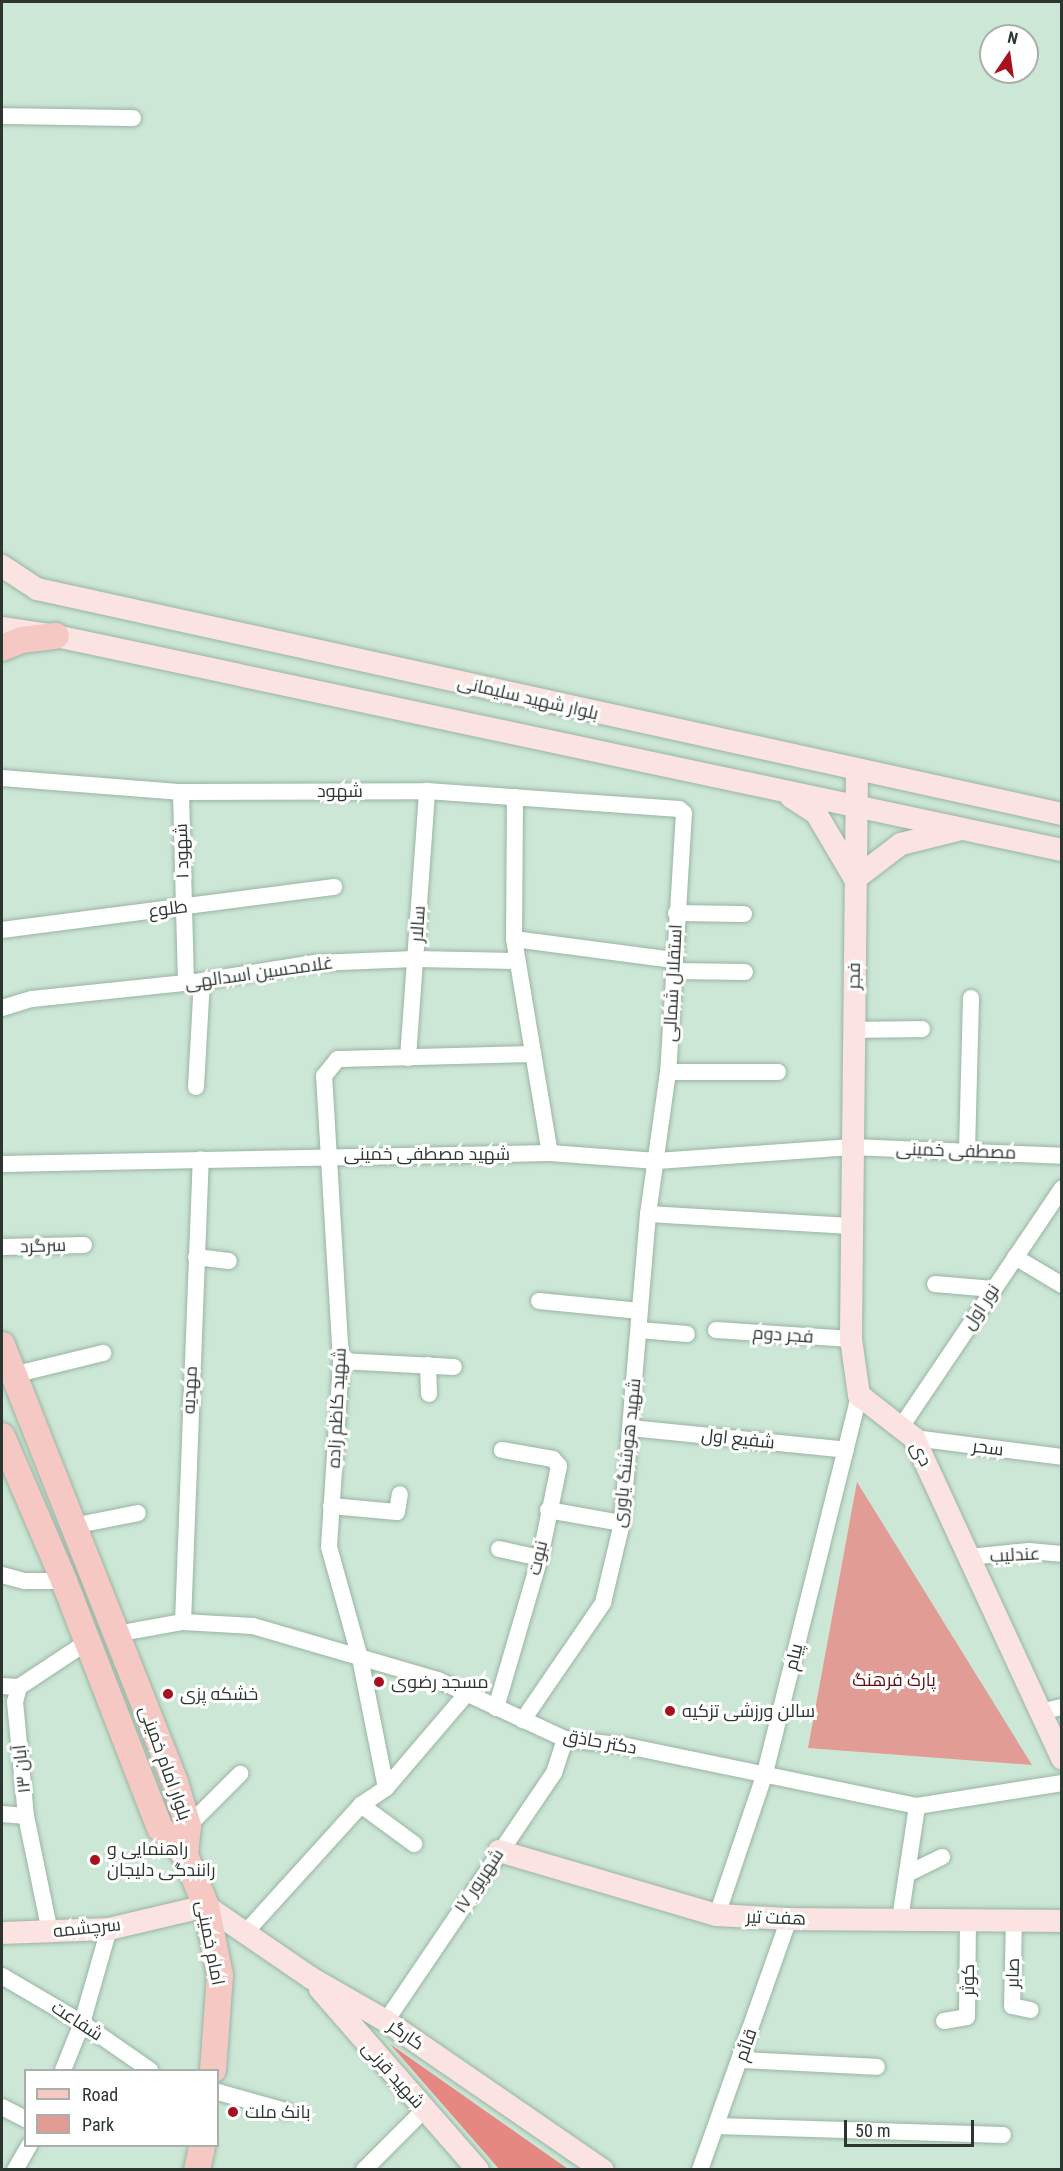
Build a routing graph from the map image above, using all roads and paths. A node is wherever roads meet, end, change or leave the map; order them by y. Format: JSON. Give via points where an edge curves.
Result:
{"nodes":[{"id":1,"x":2,"y":116,"type":"edge"},
{"id":2,"x":132,"y":118,"type":"dead end"},
{"id":3,"x":2,"y":566,"type":"edge"},
{"id":4,"x":2,"y":628,"type":"edge"},
{"id":5,"x":56,"y":636,"type":"junction"},
{"id":6,"x":2,"y":648,"type":"edge"},
{"id":7,"x":856,"y":771,"type":"junction"},
{"id":8,"x":2,"y":778,"type":"edge"},
{"id":9,"x":780,"y":790,"type":"junction"},
{"id":10,"x":427,"y":791,"type":"junction"},
{"id":11,"x":181,"y":792,"type":"junction"},
{"id":12,"x":515,"y":796,"type":"junction"},
{"id":13,"x":856,"y":806,"type":"junction"},
{"id":14,"x":679,"y":809,"type":"joint"},
{"id":15,"x":1062,"y":814,"type":"edge"},
{"id":16,"x":962,"y":829,"type":"junction"},
{"id":17,"x":1062,"y":850,"type":"edge"},
{"id":18,"x":855,"y":879,"type":"junction"},
{"id":19,"x":334,"y":887,"type":"dead end"},
{"id":20,"x":184,"y":906,"type":"junction"},
{"id":21,"x":676,"y":913,"type":"junction"},
{"id":22,"x":744,"y":914,"type":"dead end"},
{"id":23,"x":2,"y":930,"type":"edge"},
{"id":24,"x":514,"y":939,"type":"junction"},
{"id":25,"x":415,"y":959,"type":"junction"},
{"id":26,"x":518,"y":961,"type":"junction"},
{"id":27,"x":674,"y":966,"type":"junction"},
{"id":28,"x":745,"y":972,"type":"dead end"},
{"id":29,"x":194,"y":982,"type":"junction"},
{"id":30,"x":970,"y":998,"type":"dead end"},
{"id":31,"x":2,"y":1008,"type":"edge"},
{"id":32,"x":922,"y":1029,"type":"dead end"},
{"id":33,"x":853,"y":1030,"type":"junction"},
{"id":34,"x":533,"y":1054,"type":"junction"},
{"id":35,"x":408,"y":1058,"type":"junction"},
{"id":36,"x":668,"y":1072,"type":"junction"},
{"id":37,"x":778,"y":1072,"type":"dead end"},
{"id":38,"x":196,"y":1087,"type":"dead end"},
{"id":39,"x":851,"y":1147,"type":"junction"},
{"id":40,"x":967,"y":1151,"type":"junction"},
{"id":41,"x":550,"y":1154,"type":"junction"},
{"id":42,"x":330,"y":1155,"type":"junction"},
{"id":43,"x":1062,"y":1156,"type":"edge"},
{"id":44,"x":201,"y":1159,"type":"junction"},
{"id":45,"x":657,"y":1161,"type":"junction"},
{"id":46,"x":2,"y":1164,"type":"edge"},
{"id":47,"x":1062,"y":1188,"type":"edge"},
{"id":48,"x":648,"y":1214,"type":"junction"},
{"id":49,"x":851,"y":1226,"type":"junction"},
{"id":50,"x":84,"y":1245,"type":"dead end"},
{"id":51,"x":2,"y":1247,"type":"edge"},
{"id":52,"x":196,"y":1257,"type":"junction"},
{"id":53,"x":1015,"y":1257,"type":"junction"},
{"id":54,"x":230,"y":1261,"type":"dead end"},
{"id":55,"x":935,"y":1284,"type":"dead end"},
{"id":56,"x":1062,"y":1285,"type":"edge"},
{"id":57,"x":993,"y":1289,"type":"junction"},
{"id":58,"x":539,"y":1301,"type":"dead end"},
{"id":59,"x":640,"y":1311,"type":"junction"},
{"id":60,"x":639,"y":1329,"type":"junction"},
{"id":61,"x":716,"y":1330,"type":"dead end"},
{"id":62,"x":687,"y":1334,"type":"dead end"},
{"id":63,"x":851,"y":1339,"type":"junction"},
{"id":64,"x":2,"y":1345,"type":"edge"},
{"id":65,"x":103,"y":1353,"type":"dead end"},
{"id":66,"x":341,"y":1361,"type":"junction"},
{"id":67,"x":428,"y":1365,"type":"junction"},
{"id":68,"x":454,"y":1367,"type":"dead end"},
{"id":69,"x":13,"y":1375,"type":"junction"},
{"id":70,"x":429,"y":1394,"type":"dead end"},
{"id":71,"x":859,"y":1395,"type":"junction"},
{"id":72,"x":631,"y":1428,"type":"junction"},
{"id":73,"x":908,"y":1432,"type":"junction"},
{"id":74,"x":2,"y":1436,"type":"edge"},
{"id":75,"x":502,"y":1450,"type":"dead end"},
{"id":76,"x":846,"y":1450,"type":"junction"},
{"id":77,"x":1062,"y":1457,"type":"edge"},
{"id":78,"x":10,"y":1478,"type":"edge"},
{"id":79,"x":400,"y":1494,"type":"dead end"},
{"id":80,"x":332,"y":1506,"type":"junction"},
{"id":81,"x":549,"y":1510,"type":"junction"},
{"id":82,"x":138,"y":1514,"type":"dead end"},
{"id":83,"x":622,"y":1523,"type":"junction"},
{"id":84,"x":73,"y":1526,"type":"junction"},
{"id":85,"x":499,"y":1549,"type":"dead end"},
{"id":86,"x":1062,"y":1554,"type":"edge"},
{"id":87,"x":969,"y":1557,"type":"junction"},
{"id":88,"x":540,"y":1558,"type":"junction"},
{"id":89,"x":2,"y":1575,"type":"edge"},
{"id":90,"x":64,"y":1581,"type":"junction"},
{"id":91,"x":183,"y":1622,"type":"junction"},
{"id":92,"x":116,"y":1634,"type":"junction"},
{"id":93,"x":87,"y":1642,"type":"junction"},
{"id":94,"x":360,"y":1658,"type":"junction"},
{"id":95,"x":10,"y":1686,"type":"edge"},
{"id":96,"x":467,"y":1693,"type":"junction"},
{"id":97,"x":496,"y":1708,"type":"junction"},
{"id":98,"x":1051,"y":1710,"type":"edge"},
{"id":99,"x":524,"y":1720,"type":"junction"},
{"id":100,"x":565,"y":1738,"type":"junction"},
{"id":101,"x":1062,"y":1759,"type":"edge"},
{"id":102,"x":765,"y":1773,"type":"junction"},
{"id":103,"x":240,"y":1774,"type":"dead end"},
{"id":104,"x":1062,"y":1784,"type":"edge"},
{"id":105,"x":386,"y":1788,"type":"junction"},
{"id":106,"x":361,"y":1805,"type":"junction"},
{"id":107,"x":917,"y":1806,"type":"junction"},
{"id":108,"x":2,"y":1814,"type":"edge"},
{"id":109,"x":26,"y":1816,"type":"junction"},
{"id":110,"x":188,"y":1826,"type":"junction"},
{"id":111,"x":414,"y":1844,"type":"dead end"},
{"id":112,"x":499,"y":1851,"type":"junction"},
{"id":113,"x":185,"y":1855,"type":"junction"},
{"id":114,"x":942,"y":1857,"type":"dead end"},
{"id":115,"x":907,"y":1874,"type":"junction"},
{"id":116,"x":206,"y":1906,"type":"junction"},
{"id":117,"x":717,"y":1915,"type":"junction"},
{"id":118,"x":900,"y":1919,"type":"junction"},
{"id":119,"x":789,"y":1920,"type":"junction"},
{"id":120,"x":968,"y":1920,"type":"junction"},
{"id":121,"x":1014,"y":1920,"type":"junction"},
{"id":122,"x":1062,"y":1921,"type":"edge"},
{"id":123,"x":109,"y":1929,"type":"junction"},
{"id":124,"x":50,"y":1932,"type":"junction"},
{"id":125,"x":2,"y":1933,"type":"edge"},
{"id":126,"x":245,"y":1933,"type":"junction"},
{"id":127,"x":2,"y":1976,"type":"edge"},
{"id":128,"x":311,"y":1978,"type":"junction"},
{"id":129,"x":1031,"y":2010,"type":"dead end"},
{"id":130,"x":386,"y":2021,"type":"junction"},
{"id":131,"x":944,"y":2021,"type":"dead end"},
{"id":132,"x":82,"y":2023,"type":"junction"},
{"id":133,"x":740,"y":2060,"type":"junction"},
{"id":134,"x":877,"y":2067,"type":"dead end"},
{"id":135,"x":63,"y":2069,"type":"edge"},
{"id":136,"x":149,"y":2069,"type":"edge"},
{"id":137,"x":213,"y":2069,"type":"edge"},
{"id":138,"x":219,"y":2092,"type":"edge"},
{"id":139,"x":2,"y":2107,"type":"edge"},
{"id":140,"x":424,"y":2110,"type":"junction"},
{"id":141,"x":286,"y":2111,"type":"dead end"},
{"id":142,"x":24,"y":2118,"type":"edge"},
{"id":143,"x":717,"y":2126,"type":"junction"},
{"id":144,"x":1003,"y":2135,"type":"dead end"},
{"id":145,"x":28,"y":2147,"type":"edge"},
{"id":146,"x":202,"y":2147,"type":"edge"},
{"id":147,"x":15,"y":2169,"type":"edge"},
{"id":148,"x":197,"y":2169,"type":"edge"},
{"id":149,"x":364,"y":2169,"type":"edge"},
{"id":150,"x":477,"y":2169,"type":"edge"},
{"id":151,"x":603,"y":2169,"type":"edge"},
{"id":152,"x":700,"y":2169,"type":"edge"}],
"edges":[{"from":1,"to":2,"type":"street"},
{"from":3,"to":7,"type":"street","name":"بلوار شهید سلیمانی","via":[[37,589]]},
{"from":4,"to":5,"type":"street","name":"بلوار شهید سلیمانی"},
{"from":5,"to":6,"type":"main road","via":[[22,640]]},
{"from":5,"to":9,"type":"street","name":"بلوار شهید سلیمانی"},
{"from":7,"to":13,"type":"street","name":"فجر"},
{"from":7,"to":15,"type":"street","name":"بلوار شهید سلیمانی"},
{"from":8,"to":11,"type":"street","name":"شهود"},
{"from":9,"to":13,"type":"street","name":"بلوار شهید سلیمانی"},
{"from":9,"to":18,"type":"street","via":[[816,813]]},
{"from":10,"to":11,"type":"street","name":"شهود"},
{"from":10,"to":12,"type":"street","name":"شهود"},
{"from":10,"to":25,"type":"street","name":"سالار"},
{"from":11,"to":20,"type":"street","name":"شهود ۱"},
{"from":12,"to":14,"type":"street","name":"شهود"},
{"from":12,"to":24,"type":"street"},
{"from":13,"to":16,"type":"street","name":"بلوار شهید سلیمانی"},
{"from":13,"to":18,"type":"street","name":"فجر"},
{"from":14,"to":21,"type":"street","name":"استقلال شمالی","via":[[686,821]]},
{"from":16,"to":17,"type":"street","name":"بلوار شهید سلیمانی"},
{"from":16,"to":18,"type":"street","via":[[901,844]]},
{"from":18,"to":33,"type":"street","name":"فجر"},
{"from":19,"to":20,"type":"street","name":"طلوع"},
{"from":20,"to":23,"type":"street","name":"طلوع"},
{"from":20,"to":29,"type":"street","name":"شهود ۱"},
{"from":21,"to":22,"type":"street"},
{"from":21,"to":27,"type":"street","name":"استقلال شمالی"},
{"from":24,"to":26,"type":"street"},
{"from":24,"to":27,"type":"street"},
{"from":25,"to":26,"type":"street","name":"غلامحسین اسدالهی"},
{"from":25,"to":29,"type":"street","name":"غلامحسین اسدالهی","via":[[315,963]]},
{"from":25,"to":35,"type":"street","name":"سالار"},
{"from":26,"to":34,"type":"street"},
{"from":27,"to":28,"type":"street"},
{"from":27,"to":36,"type":"street","name":"استقلال شمالی"},
{"from":29,"to":31,"type":"street","name":"غلامحسین اسدالهی","via":[[32,999]]},
{"from":29,"to":38,"type":"street","name":"شهود ۱"},
{"from":30,"to":40,"type":"street"},
{"from":32,"to":33,"type":"street"},
{"from":33,"to":39,"type":"street","name":"فجر"},
{"from":34,"to":35,"type":"street","name":"شهید کاظم زاده"},
{"from":34,"to":41,"type":"street"},
{"from":35,"to":42,"type":"street","name":"شهید کاظم زاده","via":[[338,1059],[324,1076]]},
{"from":36,"to":37,"type":"street"},
{"from":36,"to":45,"type":"street","name":"استقلال شمالی"},
{"from":39,"to":40,"type":"street","name":"مصطفی خمینی"},
{"from":39,"to":45,"type":"street","name":"شهید مصطفی خمینی"},
{"from":39,"to":49,"type":"street"},
{"from":40,"to":43,"type":"street","name":"مصطفی خمینی"},
{"from":41,"to":42,"type":"street","name":"شهید مصطفی خمینی"},
{"from":41,"to":45,"type":"street","name":"شهید مصطفی خمینی"},
{"from":42,"to":44,"type":"street","name":"شهید مصطفی خمینی"},
{"from":42,"to":66,"type":"street","name":"شهید کاظم زاده"},
{"from":44,"to":46,"type":"street","name":"شهید مصطفی خمینی"},
{"from":44,"to":52,"type":"street","name":"مهدیه"},
{"from":45,"to":48,"type":"street","name":"شهید هوشنگ یاوری"},
{"from":47,"to":53,"type":"street","name":"نور اول"},
{"from":48,"to":49,"type":"street"},
{"from":48,"to":59,"type":"street","name":"شهید هوشنگ یاوری"},
{"from":49,"to":63,"type":"street"},
{"from":50,"to":51,"type":"street","name":"سرگرد"},
{"from":52,"to":54,"type":"street"},
{"from":52,"to":91,"type":"street","name":"مهدیه"},
{"from":53,"to":56,"type":"street"},
{"from":53,"to":57,"type":"street","name":"نور اول"},
{"from":55,"to":57,"type":"street"},
{"from":57,"to":73,"type":"street","name":"نور اول"},
{"from":58,"to":59,"type":"street"},
{"from":59,"to":60,"type":"street","name":"شهید هوشنگ یاوری"},
{"from":60,"to":62,"type":"street"},
{"from":60,"to":72,"type":"street","name":"شهید هوشنگ یاوری"},
{"from":61,"to":63,"type":"street","name":"فجر دوم"},
{"from":63,"to":71,"type":"street"},
{"from":64,"to":69,"type":"main road","name":"بلوار امام خمینی"},
{"from":65,"to":69,"type":"street"},
{"from":66,"to":67,"type":"street"},
{"from":66,"to":80,"type":"street","name":"شهید کاظم زاده"},
{"from":67,"to":68,"type":"street"},
{"from":67,"to":70,"type":"street"},
{"from":69,"to":84,"type":"main road","name":"بلوار امام خمینی"},
{"from":71,"to":73,"type":"street","name":"دی"},
{"from":71,"to":76,"type":"street","name":"پیام"},
{"from":72,"to":76,"type":"street","name":"شفیع اول"},
{"from":72,"to":83,"type":"street","name":"شهید هوشنگ یاوری"},
{"from":73,"to":77,"type":"street","name":"سحر"},
{"from":73,"to":87,"type":"street","name":"دی"},
{"from":74,"to":78,"type":"main road","name":"بلوار امام خمینی"},
{"from":75,"to":81,"type":"street","name":"نبوت","via":[[556,1461],[559,1466]]},
{"from":76,"to":102,"type":"street","name":"پیام"},
{"from":78,"to":90,"type":"main road","name":"بلوار امام خمینی"},
{"from":79,"to":80,"type":"street","via":[[397,1512]]},
{"from":80,"to":94,"type":"street","name":"شهید کاظم زاده","via":[[329,1548]]},
{"from":81,"to":83,"type":"street"},
{"from":81,"to":88,"type":"street","name":"نبوت"},
{"from":82,"to":84,"type":"street"},
{"from":83,"to":99,"type":"street","name":"شهید هوشنگ یاوری","via":[[603,1603]]},
{"from":84,"to":92,"type":"main road","name":"بلوار امام خمینی"},
{"from":85,"to":88,"type":"street"},
{"from":86,"to":87,"type":"street","name":"عندلیب","via":[[1029,1551]]},
{"from":87,"to":98,"type":"street","name":"دی"},
{"from":88,"to":97,"type":"street","name":"نبوت"},
{"from":89,"to":90,"type":"street","via":[[25,1581]]},
{"from":90,"to":93,"type":"main road","name":"بلوار امام خمینی"},
{"from":91,"to":92,"type":"street","name":"دکتر حاذق"},
{"from":91,"to":94,"type":"street","name":"دکتر حاذق","via":[[253,1626]]},
{"from":92,"to":110,"type":"main road","name":"بلوار امام خمینی","via":[[175,1782]]},
{"from":93,"to":95,"type":"street","name":"۱۳ آبان"},
{"from":93,"to":113,"type":"main road","name":"بلوار امام خمینی","via":[[160,1828]]},
{"from":94,"to":96,"type":"street","name":"دکتر حاذق","via":[[438,1680]]},
{"from":94,"to":105,"type":"street"},
{"from":95,"to":109,"type":"street","name":"۱۳ آبان","via":[[15,1702]]},
{"from":96,"to":97,"type":"street","name":"دکتر حاذق"},
{"from":96,"to":105,"type":"street"},
{"from":97,"to":99,"type":"street","name":"دکتر حاذق"},
{"from":98,"to":101,"type":"street","name":"دی"},
{"from":99,"to":100,"type":"street","name":"دکتر حاذق"},
{"from":100,"to":102,"type":"street","name":"دکتر حاذق"},
{"from":100,"to":112,"type":"street","name":"۱۷ شهریور","via":[[554,1773]]},
{"from":102,"to":107,"type":"street","name":"دکتر حاذق"},
{"from":102,"to":117,"type":"street","name":"پیام"},
{"from":103,"to":110,"type":"street"},
{"from":104,"to":107,"type":"street","name":"دکتر حاذق"},
{"from":105,"to":106,"type":"street"},
{"from":106,"to":111,"type":"street"},
{"from":106,"to":126,"type":"street"},
{"from":107,"to":115,"type":"street"},
{"from":108,"to":109,"type":"street"},
{"from":109,"to":124,"type":"street","name":"۱۳ آبان"},
{"from":110,"to":113,"type":"main road","name":"بلوار امام خمینی"},
{"from":112,"to":117,"type":"street","name":"هفت تیر"},
{"from":112,"to":130,"type":"street","name":"۱۷ شهریور"},
{"from":113,"to":116,"type":"main road","name":"امام خمینی"},
{"from":114,"to":115,"type":"street"},
{"from":115,"to":118,"type":"street"},
{"from":116,"to":123,"type":"street","name":"سرچشمه"},
{"from":116,"to":126,"type":"street","name":"کارگر"},
{"from":116,"to":137,"type":"main road","name":"امام خمینی","via":[[220,1975]]},
{"from":117,"to":119,"type":"street","name":"هفت تیر"},
{"from":118,"to":119,"type":"street","name":"هفت تیر"},
{"from":118,"to":120,"type":"street","name":"هفت تیر"},
{"from":119,"to":133,"type":"street","name":"قائم"},
{"from":120,"to":121,"type":"street","name":"هفت تیر"},
{"from":120,"to":131,"type":"street","name":"کوثر","via":[[967,2017]]},
{"from":121,"to":122,"type":"street","name":"هفت تیر"},
{"from":121,"to":129,"type":"street","name":"صابر","via":[[1012,2006]]},
{"from":123,"to":124,"type":"street","name":"سرچشمه"},
{"from":123,"to":132,"type":"street"},
{"from":124,"to":125,"type":"street","name":"سرچشمه"},
{"from":126,"to":128,"type":"street","name":"کارگر"},
{"from":127,"to":132,"type":"street","name":"شفاعت"},
{"from":128,"to":130,"type":"street","name":"کارگر"},
{"from":128,"to":140,"type":"street","name":"شهید قرنی"},
{"from":130,"to":151,"type":"street","name":"کارگر"},
{"from":132,"to":135,"type":"street"},
{"from":132,"to":136,"type":"street","name":"شفاعت"},
{"from":133,"to":134,"type":"street"},
{"from":133,"to":143,"type":"street","name":"قائم"},
{"from":138,"to":141,"type":"street"},
{"from":139,"to":142,"type":"street"},
{"from":140,"to":149,"type":"street"},
{"from":140,"to":150,"type":"street","name":"شهید قرنی"},
{"from":143,"to":144,"type":"street"},
{"from":143,"to":152,"type":"street","name":"قائم"},
{"from":145,"to":147,"type":"street"},
{"from":146,"to":148,"type":"main road"}]}
